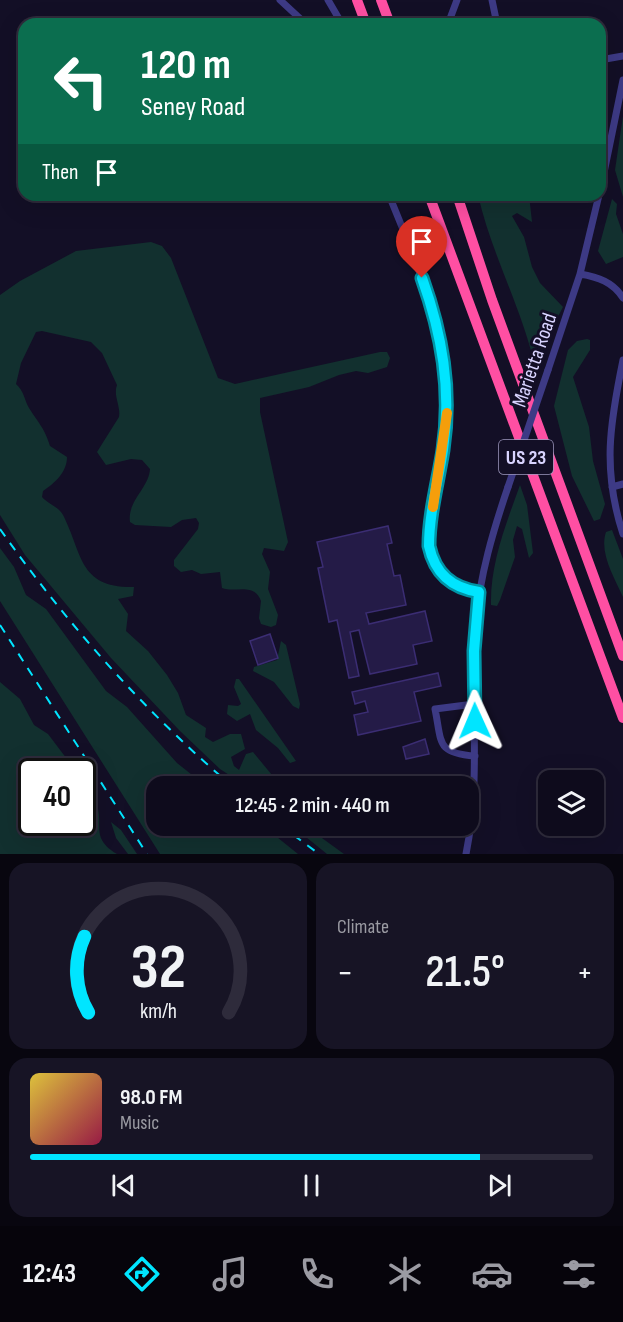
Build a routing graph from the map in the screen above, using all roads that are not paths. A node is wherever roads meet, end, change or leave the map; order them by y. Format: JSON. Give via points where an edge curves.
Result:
{"nodes":[{"id":1,"x":280,"y":0,"type":"edge"},
{"id":2,"x":328,"y":0,"type":"edge"},
{"id":3,"x":357,"y":0,"type":"edge"},
{"id":4,"x":381,"y":0,"type":"edge"},
{"id":5,"x":457,"y":0,"type":"edge"},
{"id":6,"x":492,"y":0,"type":"edge"},
{"id":7,"x":300,"y":18,"type":"edge"},
{"id":8,"x":338,"y":18,"type":"edge"},
{"id":9,"x":364,"y":18,"type":"edge"},
{"id":10,"x":388,"y":18,"type":"edge"},
{"id":11,"x":450,"y":18,"type":"edge"},
{"id":12,"x":496,"y":18,"type":"edge"},
{"id":13,"x":623,"y":56,"type":"edge"},
{"id":14,"x":606,"y":59,"type":"edge"},
{"id":15,"x":623,"y":80,"type":"edge"},
{"id":16,"x":606,"y":164,"type":"edge"},
{"id":17,"x":391,"y":201,"type":"edge"},
{"id":18,"x":431,"y":201,"type":"edge"},
{"id":19,"x":459,"y":201,"type":"edge"},
{"id":20,"x":465,"y":201,"type":"edge"},
{"id":21,"x":598,"y":201,"type":"edge"},
{"id":22,"x":580,"y":274,"type":"junction"},
{"id":23,"x":623,"y":298,"type":"edge"},
{"id":24,"x":492,"y":300,"type":"junction"},
{"id":25,"x":623,"y":360,"type":"edge"},
{"id":26,"x":623,"y":484,"type":"edge"},
{"id":27,"x":612,"y":487,"type":"junction"},
{"id":28,"x":623,"y":534,"type":"edge"},
{"id":29,"x":479,"y":592,"type":"junction"},
{"id":30,"x":623,"y":657,"type":"edge"},
{"id":31,"x":474,"y":704,"type":"junction"},
{"id":32,"x":623,"y":718,"type":"edge"},
{"id":33,"x":475,"y":756,"type":"junction"},
{"id":34,"x":466,"y":854,"type":"edge"}],
"edges":[{"from":1,"to":7,"type":"street"},
{"from":2,"to":8,"type":"street"},
{"from":3,"to":9,"type":"highway"},
{"from":4,"to":10,"type":"highway"},
{"from":5,"to":11,"type":"street"},
{"from":6,"to":12,"type":"street"},
{"from":13,"to":14,"type":"street"},
{"from":15,"to":16,"type":"street","name":"Marietta Road"},
{"from":17,"to":29,"type":"street","via":[[431,303],[444,355],[447,416],[429,533],[432,557],[442,576],[452,584]]},
{"from":18,"to":32,"type":"highway","number":"US 23"},
{"from":19,"to":24,"type":"highway","number":"US 23"},
{"from":20,"to":24,"type":"street"},
{"from":21,"to":22,"type":"street","name":"Marietta Road"},
{"from":22,"to":23,"type":"street","via":[[603,279]]},
{"from":22,"to":29,"type":"street","name":"Marietta Road","bridge":true,"via":[[495,527]]},
{"from":24,"to":30,"type":"highway","number":"US 23"},
{"from":25,"to":27,"type":"street","via":[[609,435]]},
{"from":26,"to":27,"type":"street"},
{"from":27,"to":28,"type":"street"},
{"from":29,"to":31,"type":"street","name":"Marietta Road"},
{"from":31,"to":33,"type":"street","name":"Marietta Road"},
{"from":31,"to":33,"type":"street","via":[[435,709],[443,746],[451,753]]},
{"from":33,"to":34,"type":"street","name":"Marietta Road"}]}
